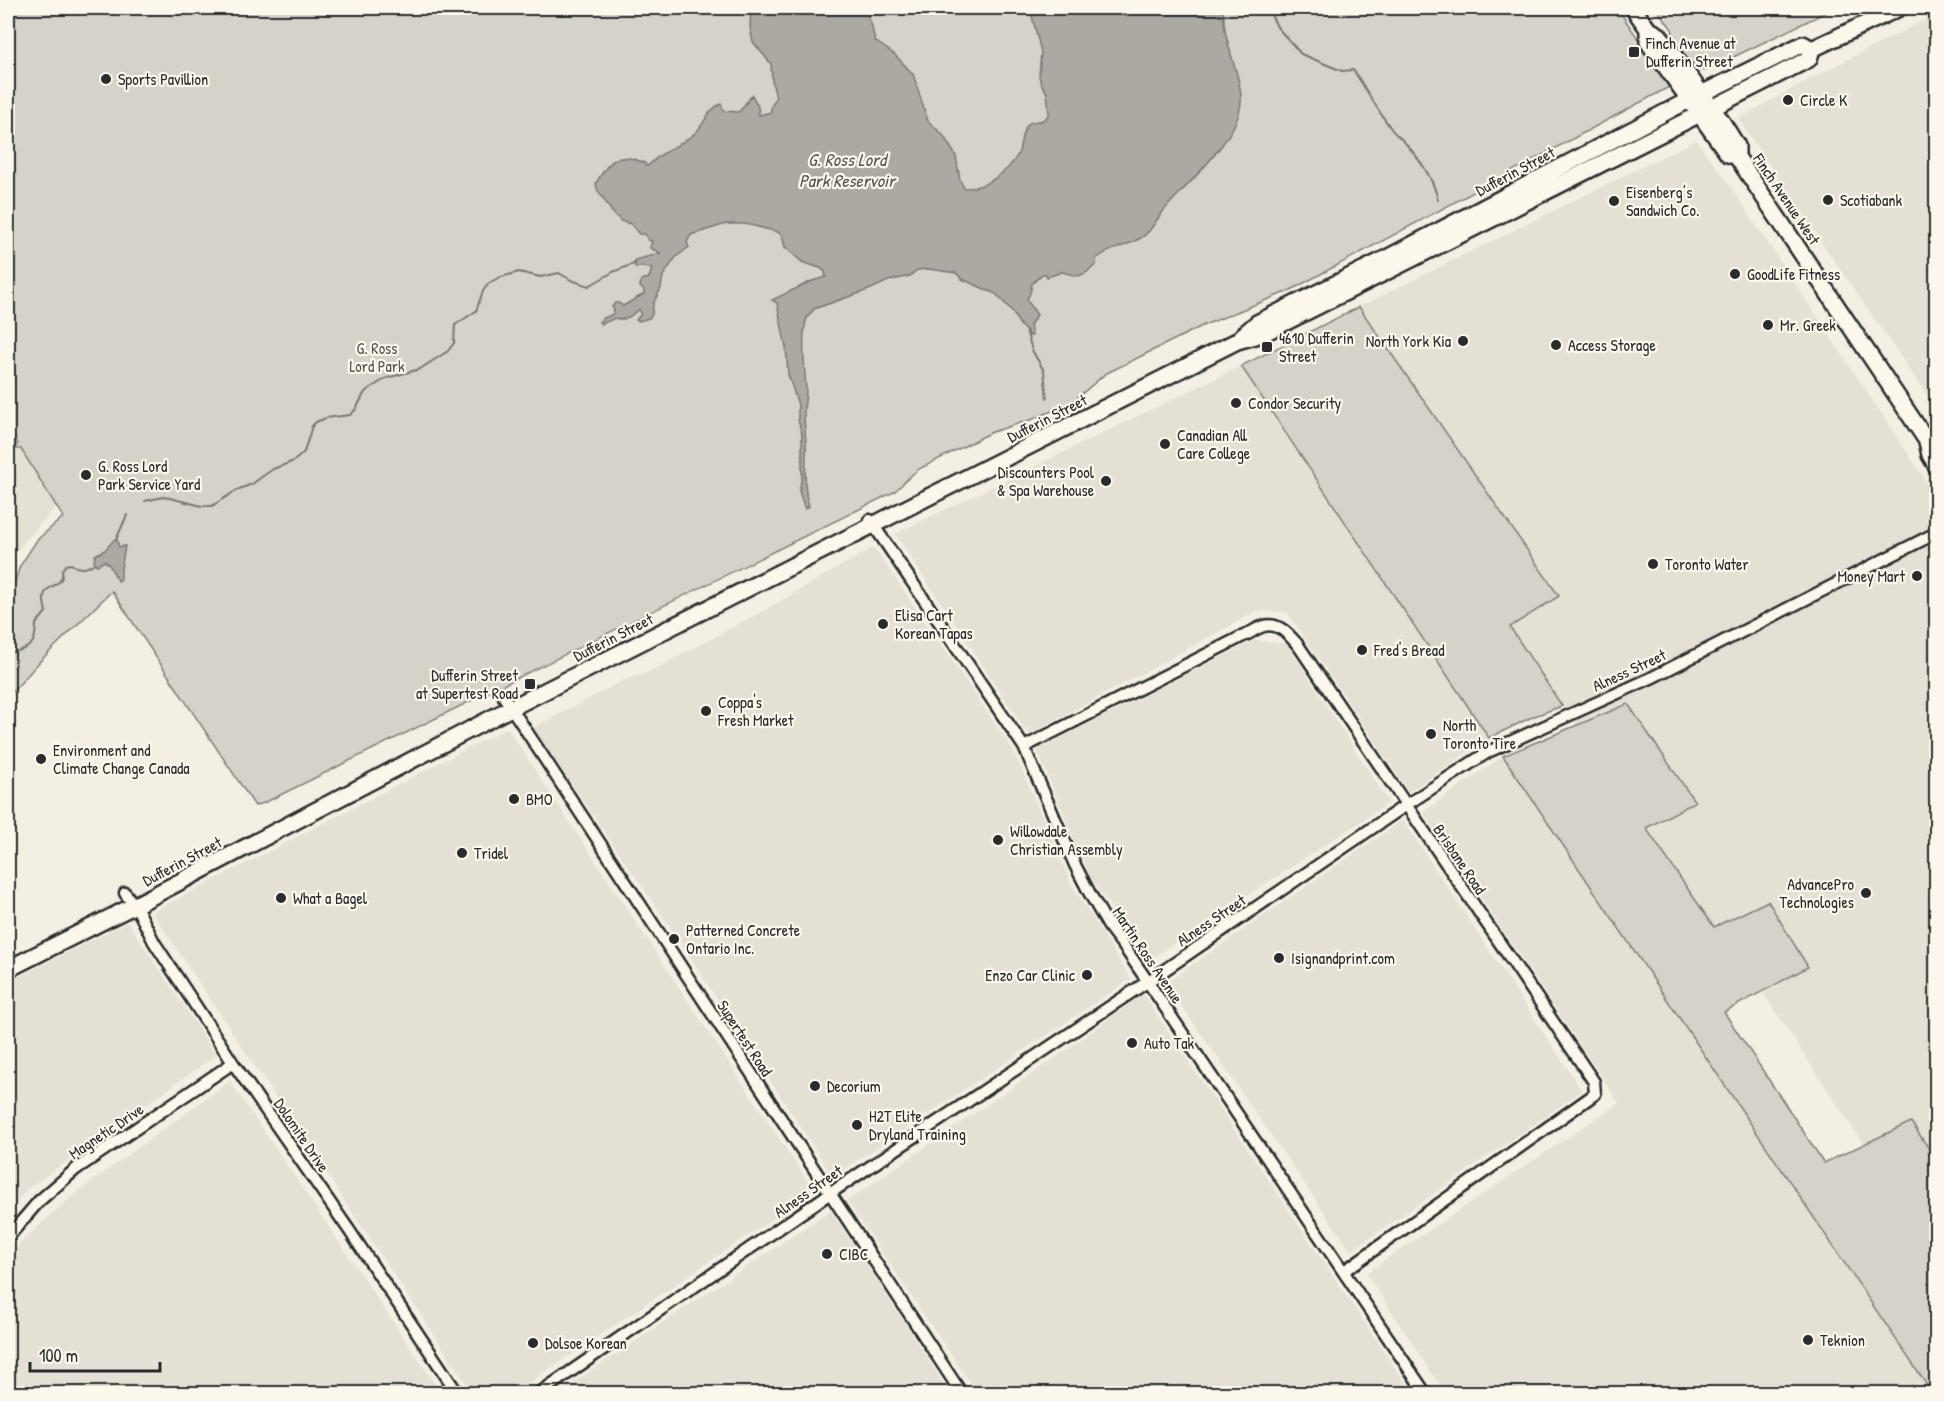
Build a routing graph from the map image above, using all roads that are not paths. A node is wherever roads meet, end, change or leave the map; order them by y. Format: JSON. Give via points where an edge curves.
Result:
{"nodes":[{"id":1,"x":1633,"y":8,"type":"edge"},
{"id":2,"x":1899,"y":8,"type":"edge"},
{"id":3,"x":1701,"y":103,"type":"junction"},
{"id":4,"x":1932,"y":443,"type":"edge"},
{"id":5,"x":1936,"y":465,"type":"edge"},
{"id":6,"x":872,"y":523,"type":"junction"},
{"id":7,"x":1936,"y":533,"type":"edge"},
{"id":8,"x":507,"y":703,"type":"junction"},
{"id":9,"x":1024,"y":747,"type":"junction"},
{"id":10,"x":1406,"y":805,"type":"junction"},
{"id":11,"x":130,"y":899,"type":"junction"},
{"id":12,"x":8,"y":969,"type":"edge"},
{"id":13,"x":1147,"y":982,"type":"junction"},
{"id":14,"x":234,"y":1063,"type":"junction"},
{"id":15,"x":829,"y":1194,"type":"junction"},
{"id":16,"x":8,"y":1237,"type":"edge"},
{"id":17,"x":1344,"y":1271,"type":"junction"},
{"id":18,"x":458,"y":1394,"type":"edge"},
{"id":19,"x":538,"y":1394,"type":"edge"},
{"id":20,"x":962,"y":1394,"type":"edge"},
{"id":21,"x":1426,"y":1394,"type":"edge"}],
"edges":[{"from":1,"to":3,"type":"main road","name":"Finch Avenue West","via":[[1648,29],[1648,42]]},
{"from":2,"to":3,"type":"main road","name":"Dufferin Street","via":[[1812,50],[1809,59]]},
{"from":3,"to":4,"type":"main road","name":"Finch Avenue West","via":[[1728,154],[1737,158]]},
{"from":3,"to":6,"type":"main road","name":"Dufferin Street","via":[[1257,323],[1237,341]]},
{"from":4,"to":5,"type":"main road","name":"Finch Avenue West","via":[[1930,455]]},
{"from":6,"to":8,"type":"main road","name":"Dufferin Street"},
{"from":6,"to":9,"type":"street","name":"Martin Ross Avenue"},
{"from":7,"to":10,"type":"street","name":"Alness Street","via":[[1651,678],[1488,752]]},
{"from":8,"to":11,"type":"main road","name":"Dufferin Street"},
{"from":8,"to":15,"type":"street","name":"Supertest Road"},
{"from":9,"to":10,"type":"street","name":"Brisbane Road","via":[[1241,637],[1276,625],[1298,645]]},
{"from":9,"to":13,"type":"street","name":"Martin Ross Avenue","via":[[1075,866],[1109,927]]},
{"from":10,"to":13,"type":"street","name":"Alness Street"},
{"from":10,"to":17,"type":"street","name":"Brisbane Road","via":[[1594,1082],[1595,1094]]},
{"from":11,"to":12,"type":"main road","name":"Dufferin Street"},
{"from":11,"to":14,"type":"street","name":"Dolomite Drive"},
{"from":13,"to":15,"type":"street","name":"Alness Street"},
{"from":13,"to":17,"type":"street","name":"Martin Ross Avenue"},
{"from":14,"to":16,"type":"street","name":"Magnetic Drive","via":[[76,1169],[39,1201]]},
{"from":14,"to":18,"type":"street","name":"Dolomite Drive"},
{"from":15,"to":19,"type":"street","name":"Alness Street"},
{"from":15,"to":20,"type":"street","name":"Supertest Road"},
{"from":17,"to":21,"type":"street","name":"Martin Ross Avenue"}]}
